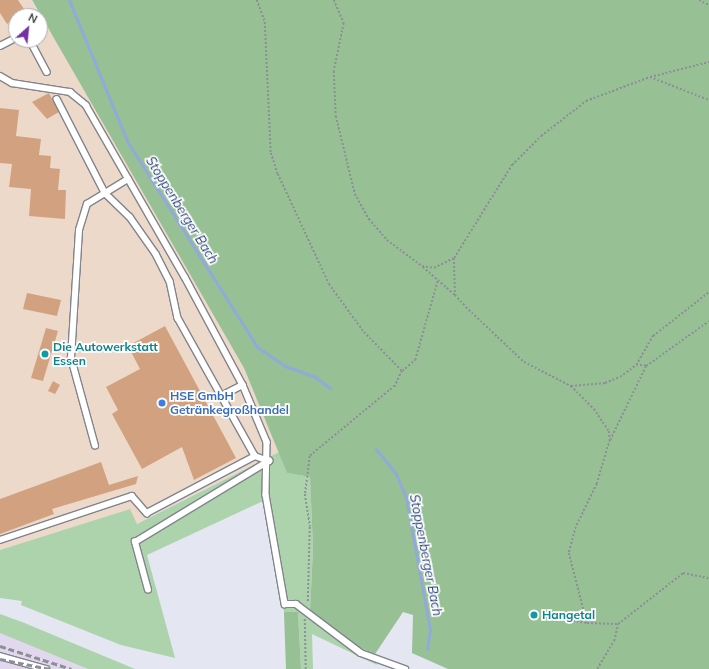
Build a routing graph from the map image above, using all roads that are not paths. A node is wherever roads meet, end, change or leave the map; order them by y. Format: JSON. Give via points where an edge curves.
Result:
{"nodes":[{"id":1,"x":34,"y":48,"type":"edge"},
{"id":2,"x":48,"y":72,"type":"dead end"},
{"id":3,"x":0,"y":76,"type":"edge"},
{"id":4,"x":57,"y":99,"type":"dead end"},
{"id":5,"x":128,"y":179,"type":"junction"},
{"id":6,"x":105,"y":193,"type":"junction"},
{"id":7,"x":243,"y":385,"type":"junction"},
{"id":8,"x":223,"y":395,"type":"junction"},
{"id":9,"x":95,"y":446,"type":"dead end"},
{"id":10,"x":255,"y":456,"type":"junction"},
{"id":11,"x":269,"y":461,"type":"junction"},
{"id":12,"x":0,"y":540,"type":"edge"},
{"id":13,"x":148,"y":590,"type":"dead end"},
{"id":14,"x":0,"y":656,"type":"edge"},
{"id":15,"x":46,"y":669,"type":"edge"},
{"id":16,"x":404,"y":669,"type":"edge"}],
"edges":[{"from":1,"to":2,"type":"lane"},
{"from":3,"to":5,"type":"lane","via":[[12,83],[70,92],[86,105]]},
{"from":4,"to":6,"type":"lane"},
{"from":5,"to":6,"type":"lane"},
{"from":5,"to":7,"type":"lane"},
{"from":6,"to":8,"type":"lane","via":[[130,217],[156,254],[170,282],[178,318]]},
{"from":6,"to":9,"type":"lane","via":[[87,204],[79,230],[71,358]]},
{"from":7,"to":8,"type":"lane"},
{"from":7,"to":11,"type":"lane","via":[[267,442]]},
{"from":8,"to":10,"type":"lane"},
{"from":10,"to":11,"type":"lane"},
{"from":10,"to":12,"type":"lane","via":[[147,513],[132,496]]},
{"from":11,"to":13,"type":"lane","via":[[135,542]]},
{"from":11,"to":16,"type":"lane","via":[[266,495],[285,604],[296,604],[356,650]]},
{"from":14,"to":15,"type":"lane","via":[[26,661]]}]}
